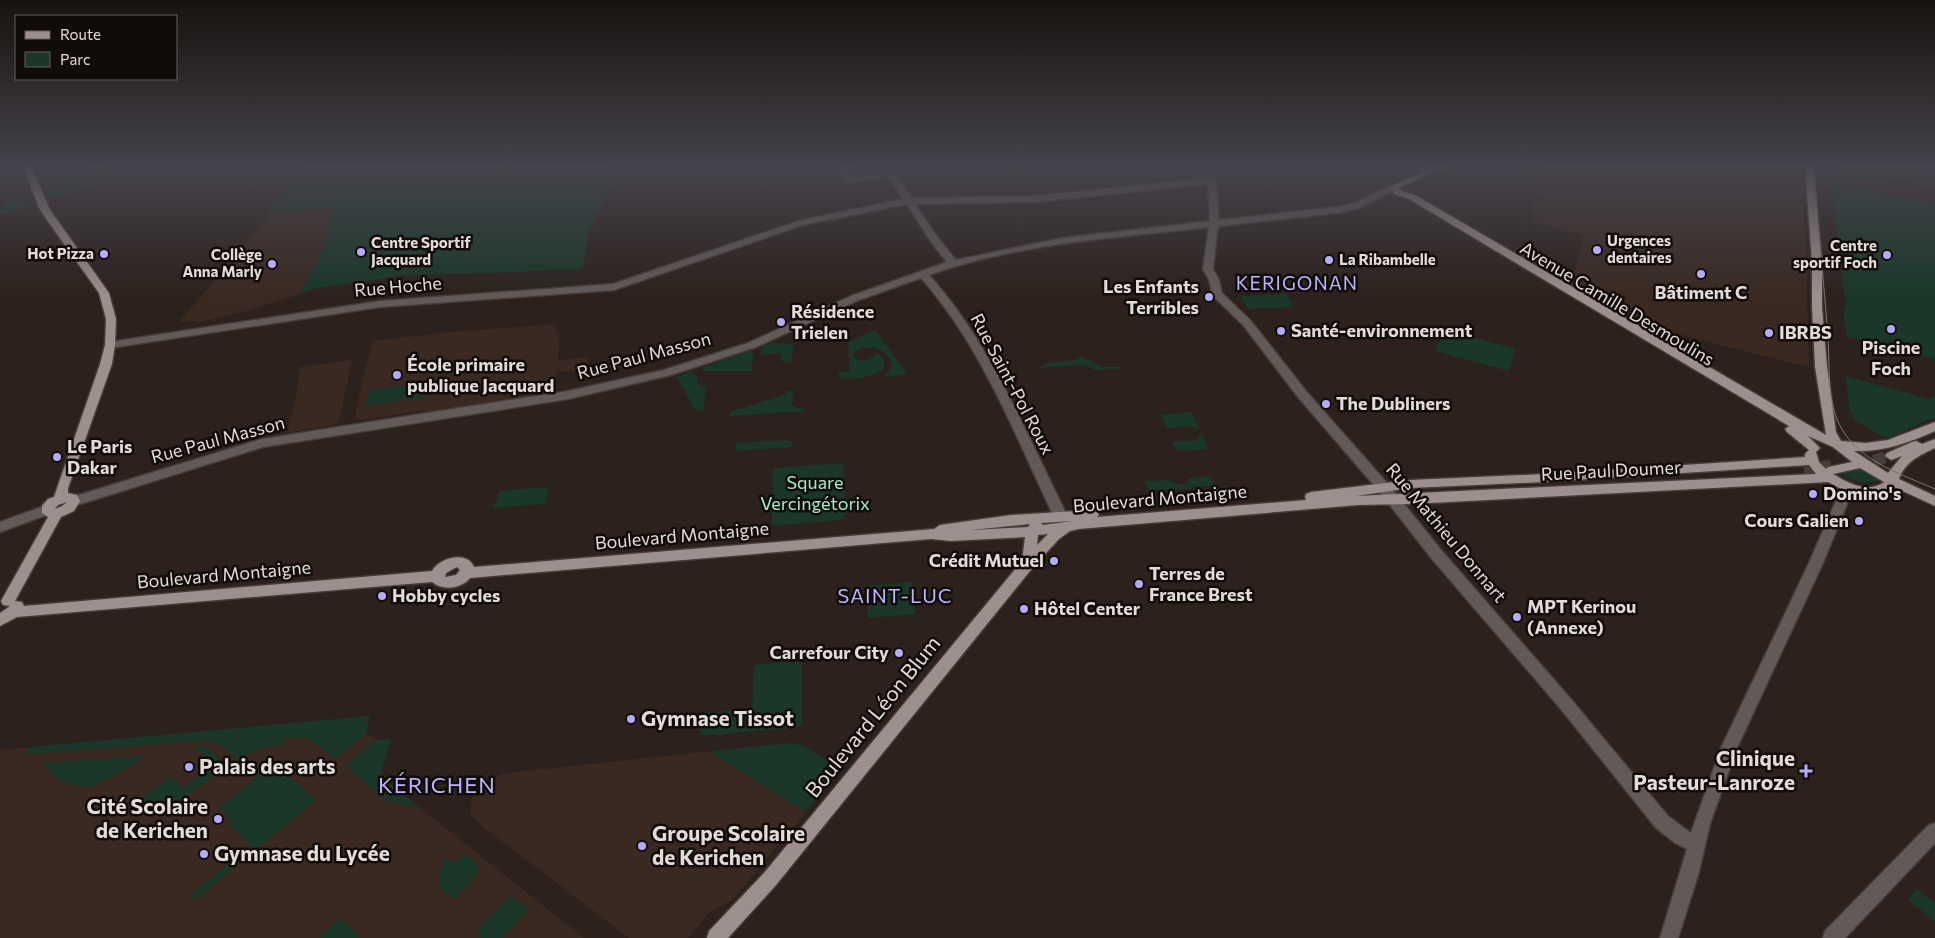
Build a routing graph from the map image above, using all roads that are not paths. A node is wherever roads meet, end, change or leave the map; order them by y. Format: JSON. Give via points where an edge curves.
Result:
{"nodes":[{"id":1,"x":45,"y":210,"type":"edge"},
{"id":2,"x":866,"y":210,"type":"edge"},
{"id":3,"x":914,"y":210,"type":"edge"},
{"id":4,"x":1215,"y":210,"type":"edge"},
{"id":5,"x":1338,"y":210,"type":"edge"},
{"id":6,"x":1428,"y":210,"type":"edge"},
{"id":7,"x":1434,"y":210,"type":"edge"},
{"id":8,"x":1813,"y":210,"type":"edge"},
{"id":9,"x":1216,"y":225,"type":"junction"},
{"id":10,"x":954,"y":263,"type":"junction"},
{"id":11,"x":923,"y":274,"type":"junction"},
{"id":12,"x":110,"y":345,"type":"junction"},
{"id":13,"x":1935,"y":426,"type":"edge"},
{"id":14,"x":1935,"y":432,"type":"edge"},
{"id":15,"x":1935,"y":436,"type":"edge"},
{"id":16,"x":1935,"y":443,"type":"edge"},
{"id":17,"x":1837,"y":444,"type":"junction"},
{"id":18,"x":1810,"y":462,"type":"junction"},
{"id":19,"x":1854,"y":464,"type":"tunnel mouth"},
{"id":20,"x":1831,"y":471,"type":"junction"},
{"id":21,"x":1710,"y":481,"type":"junction"},
{"id":22,"x":1892,"y":481,"type":"junction"},
{"id":23,"x":1383,"y":487,"type":"junction"},
{"id":24,"x":1848,"y":487,"type":"junction"},
{"id":25,"x":60,"y":499,"type":"junction"},
{"id":26,"x":1393,"y":500,"type":"junction"},
{"id":27,"x":74,"y":501,"type":"junction"},
{"id":28,"x":1935,"y":501,"type":"edge"},
{"id":29,"x":52,"y":512,"type":"junction"},
{"id":30,"x":1064,"y":522,"type":"junction"},
{"id":31,"x":0,"y":527,"type":"edge"},
{"id":32,"x":1032,"y":532,"type":"junction"},
{"id":33,"x":931,"y":534,"type":"junction"},
{"id":34,"x":1029,"y":562,"type":"junction"},
{"id":35,"x":7,"y":606,"type":"edge"},
{"id":36,"x":0,"y":620,"type":"edge"},
{"id":37,"x":1926,"y":840,"type":"edge"},
{"id":38,"x":1697,"y":844,"type":"junction"},
{"id":39,"x":716,"y":938,"type":"edge"},
{"id":40,"x":1669,"y":938,"type":"edge"},
{"id":41,"x":1832,"y":938,"type":"edge"}],
"edges":[{"from":1,"to":12,"type":"main road","via":[[104,293],[111,319]]},
{"from":2,"to":12,"type":"street","name":"Rue Hoche","via":[[800,223],[614,287],[380,304]]},
{"from":3,"to":10,"type":"street"},
{"from":4,"to":9,"type":"street","name":"Rue Mathieu Donnart"},
{"from":5,"to":9,"type":"street","name":"Rue Paul Masson"},
{"from":6,"to":18,"type":"main road","name":"Avenue Camille Desmoulins","via":[[1794,431]]},
{"from":7,"to":17,"type":"main road","name":"Avenue Camille Desmoulins","via":[[1816,436]]},
{"from":8,"to":17,"type":"main road","via":[[1821,367],[1830,432]]},
{"from":9,"to":10,"type":"street","name":"Rue Paul Masson","via":[[1062,241]]},
{"from":9,"to":23,"type":"street","name":"Rue Mathieu Donnart","via":[[1212,232],[1208,268],[1217,294],[1247,323],[1302,394]]},
{"from":10,"to":11,"type":"street","name":"Rue Paul Masson"},
{"from":11,"to":27,"type":"street","name":"Rue Paul Masson","via":[[855,298],[752,345],[678,370],[520,403],[262,443]]},
{"from":11,"to":30,"type":"street","name":"Rue Saint-Pol Roux","via":[[970,335]]},
{"from":12,"to":25,"type":"main road"},
{"from":13,"to":17,"type":"main road","via":[[1890,445],[1863,448]]},
{"from":14,"to":15,"type":"main road","via":[[1888,455]]},
{"from":16,"to":22,"type":"main road","via":[[1899,465]]},
{"from":17,"to":18,"type":"main road","via":[[1820,445]]},
{"from":17,"to":22,"type":"main road"},
{"from":18,"to":20,"type":"main road","name":"Avenue Camille Desmoulins"},
{"from":18,"to":21,"type":"main road"},
{"from":18,"to":23,"type":"main road","name":"Rue Paul Doumer"},
{"from":19,"to":20,"type":"main road","name":"Rue Paul Doumer"},
{"from":20,"to":21,"type":"main road","name":"Rue Paul Doumer"},
{"from":20,"to":24,"type":"main road"},
{"from":21,"to":26,"type":"main road","name":"Rue Paul Doumer"},
{"from":22,"to":24,"type":"main road","via":[[1879,491]]},
{"from":22,"to":28,"type":"main road"},
{"from":23,"to":26,"type":"street","name":"Rue Mathieu Donnart"},
{"from":23,"to":30,"type":"main road","name":"Boulevard Montaigne"},
{"from":24,"to":38,"type":"street","via":[[1788,624],[1737,728]]},
{"from":25,"to":27,"type":"main road"},
{"from":25,"to":29,"type":"main road","via":[[48,506]]},
{"from":26,"to":30,"type":"main road","name":"Boulevard Montaigne","via":[[1358,500],[1079,524]]},
{"from":26,"to":38,"type":"street","name":"Rue Mathieu Donnart","via":[[1662,822],[1681,837]]},
{"from":27,"to":29,"type":"main road","via":[[65,510]]},
{"from":29,"to":31,"type":"street"},
{"from":29,"to":35,"type":"main road"},
{"from":30,"to":32,"type":"main road","name":"Boulevard Montaigne"},
{"from":30,"to":33,"type":"main road","name":"Boulevard Montaigne","via":[[958,527]]},
{"from":30,"to":34,"type":"main road","name":"Boulevard Léon Blum"},
{"from":32,"to":33,"type":"main road","name":"Boulevard Montaigne"},
{"from":32,"to":34,"type":"main road"},
{"from":33,"to":35,"type":"main road","name":"Boulevard Montaigne","via":[[466,573],[447,583],[438,580],[437,576]]},
{"from":34,"to":39,"type":"main road","name":"Boulevard Léon Blum","via":[[765,885]]},
{"from":35,"to":36,"type":"main road"},
{"from":37,"to":41,"type":"street"},
{"from":38,"to":40,"type":"street"}]}
